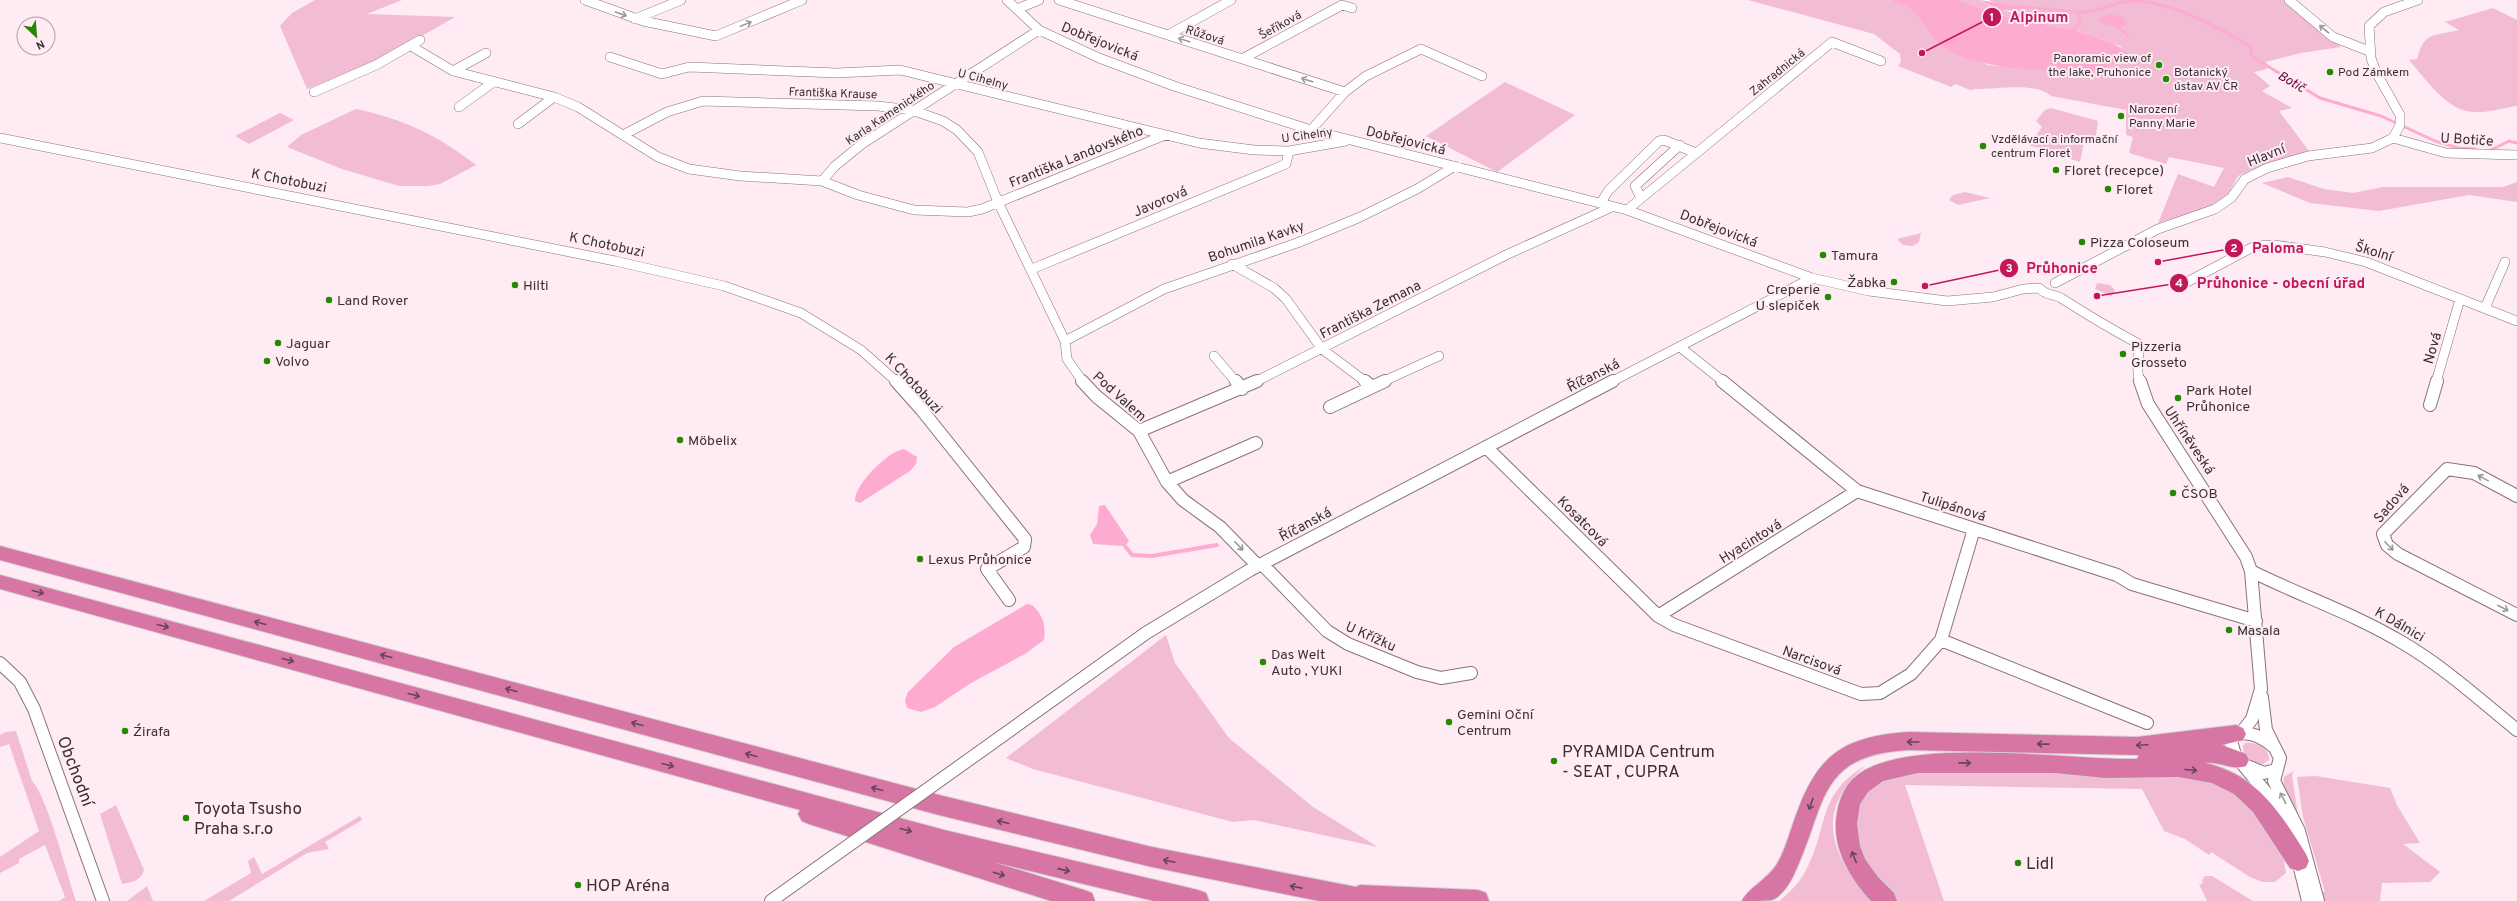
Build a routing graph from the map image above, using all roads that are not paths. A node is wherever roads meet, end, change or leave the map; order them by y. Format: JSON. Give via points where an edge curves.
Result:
{"nodes":[{"id":1,"x":585,"y":0,"type":"edge"},
{"id":2,"x":681,"y":0,"type":"edge"},
{"id":3,"x":802,"y":0,"type":"edge"},
{"id":4,"x":1007,"y":0,"type":"edge"},
{"id":5,"x":1039,"y":0,"type":"edge"},
{"id":6,"x":1059,"y":0,"type":"edge"},
{"id":7,"x":1231,"y":0,"type":"edge"},
{"id":8,"x":2289,"y":0,"type":"edge"},
{"id":9,"x":2418,"y":0,"type":"edge"},
{"id":10,"x":1352,"y":8,"type":"dead end"},
{"id":11,"x":1017,"y":9,"type":"junction"},
{"id":12,"x":635,"y":19,"type":"junction"},
{"id":13,"x":1039,"y":30,"type":"junction"},
{"id":14,"x":1168,"y":35,"type":"junction"},
{"id":15,"x":420,"y":40,"type":"dead end"},
{"id":16,"x":411,"y":46,"type":"junction"},
{"id":17,"x":2369,"y":51,"type":"junction"},
{"id":18,"x":486,"y":53,"type":"dead end"},
{"id":19,"x":610,"y":57,"type":"dead end"},
{"id":20,"x":1242,"y":59,"type":"junction"},
{"id":21,"x":1881,"y":61,"type":"dead end"},
{"id":22,"x":453,"y":71,"type":"junction"},
{"id":23,"x":1482,"y":76,"type":"dead end"},
{"id":24,"x":492,"y":83,"type":"junction"},
{"id":25,"x":956,"y":84,"type":"junction"},
{"id":26,"x":314,"y":92,"type":"dead end"},
{"id":27,"x":1345,"y":92,"type":"junction"},
{"id":28,"x":554,"y":97,"type":"junction"},
{"id":29,"x":459,"y":107,"type":"dead end"},
{"id":30,"x":912,"y":110,"type":"junction"},
{"id":31,"x":518,"y":124,"type":"dead end"},
{"id":32,"x":1311,"y":130,"type":"junction"},
{"id":33,"x":625,"y":134,"type":"junction"},
{"id":34,"x":2396,"y":134,"type":"junction"},
{"id":35,"x":1165,"y":135,"type":"junction"},
{"id":36,"x":0,"y":138,"type":"edge"},
{"id":37,"x":1349,"y":140,"type":"junction"},
{"id":38,"x":1680,"y":145,"type":"junction"},
{"id":39,"x":1289,"y":151,"type":"junction"},
{"id":40,"x":1696,"y":153,"type":"junction"},
{"id":41,"x":2517,"y":155,"type":"edge"},
{"id":42,"x":1455,"y":166,"type":"junction"},
{"id":43,"x":822,"y":181,"type":"junction"},
{"id":44,"x":1641,"y":198,"type":"junction"},
{"id":45,"x":998,"y":202,"type":"junction"},
{"id":46,"x":1601,"y":203,"type":"junction"},
{"id":47,"x":1612,"y":207,"type":"junction"},
{"id":48,"x":1627,"y":210,"type":"junction"},
{"id":49,"x":2506,"y":262,"type":"dead end"},
{"id":50,"x":1232,"y":264,"type":"junction"},
{"id":51,"x":1032,"y":269,"type":"junction"},
{"id":52,"x":1812,"y":278,"type":"junction"},
{"id":53,"x":2187,"y":282,"type":"dead end"},
{"id":54,"x":2055,"y":283,"type":"junction"},
{"id":55,"x":2039,"y":288,"type":"junction"},
{"id":56,"x":2060,"y":297,"type":"junction"},
{"id":57,"x":2460,"y":299,"type":"junction"},
{"id":58,"x":2485,"y":308,"type":"junction"},
{"id":59,"x":2517,"y":320,"type":"edge"},
{"id":60,"x":1065,"y":341,"type":"junction"},
{"id":61,"x":1680,"y":347,"type":"junction"},
{"id":62,"x":1322,"y":349,"type":"junction"},
{"id":63,"x":1214,"y":356,"type":"dead end"},
{"id":64,"x":1439,"y":356,"type":"dead end"},
{"id":65,"x":1372,"y":387,"type":"junction"},
{"id":66,"x":1242,"y":389,"type":"junction"},
{"id":67,"x":2430,"y":405,"type":"dead end"},
{"id":68,"x":1330,"y":406,"type":"dead end"},
{"id":69,"x":1139,"y":430,"type":"junction"},
{"id":70,"x":1256,"y":443,"type":"dead end"},
{"id":71,"x":1486,"y":447,"type":"junction"},
{"id":72,"x":1167,"y":482,"type":"junction"},
{"id":73,"x":1857,"y":491,"type":"junction"},
{"id":74,"x":2517,"y":496,"type":"edge"},
{"id":75,"x":1220,"y":527,"type":"joint"},
{"id":76,"x":1974,"y":529,"type":"junction"},
{"id":77,"x":0,"y":553,"type":"edge"},
{"id":78,"x":1260,"y":565,"type":"junction"},
{"id":79,"x":2252,"y":571,"type":"junction"},
{"id":80,"x":0,"y":582,"type":"edge"},
{"id":81,"x":1009,"y":600,"type":"dead end"},
{"id":82,"x":2517,"y":615,"type":"edge"},
{"id":83,"x":1658,"y":616,"type":"junction"},
{"id":84,"x":2256,"y":621,"type":"junction"},
{"id":85,"x":1941,"y":640,"type":"junction"},
{"id":86,"x":0,"y":663,"type":"edge"},
{"id":87,"x":1472,"y":674,"type":"dead end"},
{"id":88,"x":2261,"y":690,"type":"junction"},
{"id":89,"x":2147,"y":723,"type":"dead end"},
{"id":90,"x":2517,"y":730,"type":"edge"},
{"id":91,"x":2238,"y":734,"type":"junction"},
{"id":92,"x":2274,"y":747,"type":"junction"},
{"id":93,"x":2241,"y":762,"type":"junction"},
{"id":94,"x":2054,"y":764,"type":"junction"},
{"id":95,"x":2276,"y":770,"type":"junction"},
{"id":96,"x":734,"y":783,"type":"junction"},
{"id":97,"x":2298,"y":861,"type":"junction"},
{"id":98,"x":1334,"y":894,"type":"junction"},
{"id":99,"x":103,"y":901,"type":"edge"},
{"id":100,"x":771,"y":901,"type":"edge"},
{"id":101,"x":1084,"y":901,"type":"edge"},
{"id":102,"x":1198,"y":901,"type":"edge"},
{"id":103,"x":1372,"y":901,"type":"edge"},
{"id":104,"x":1478,"y":901,"type":"edge"},
{"id":105,"x":1753,"y":901,"type":"edge"},
{"id":106,"x":1886,"y":901,"type":"edge"},
{"id":107,"x":2308,"y":901,"type":"edge"},
{"id":108,"x":2318,"y":901,"type":"edge"}],
"edges":[{"from":1,"to":12,"type":"street","one_way":true},
{"from":2,"to":12,"type":"street"},
{"from":12,"to":3,"type":"street","one_way":true,"via":[[716,36]]},
{"from":4,"to":11,"type":"street","name":"Dobřejovická"},
{"from":5,"to":11,"type":"street"},
{"from":6,"to":14,"type":"street","name":"Růžová"},
{"from":7,"to":14,"type":"street"},
{"from":17,"to":8,"type":"street","one_way":true,"via":[[2334,37]]},
{"from":9,"to":17,"type":"street","via":[[2390,9],[2371,21],[2367,34]]},
{"from":10,"to":20,"type":"street","name":"Šeříková","via":[[1342,5]]},
{"from":11,"to":13,"type":"street","name":"Dobřejovická"},
{"from":13,"to":25,"type":"street","name":"Karla Kamenického"},
{"from":13,"to":32,"type":"street","name":"Dobřejovická","via":[[1099,58],[1166,83]]},
{"from":20,"to":14,"type":"street","name":"Růžová","one_way":true},
{"from":15,"to":16,"type":"street"},
{"from":16,"to":22,"type":"street","name":"Františka Landovského"},
{"from":16,"to":26,"type":"street"},
{"from":17,"to":34,"type":"street","via":[[2376,72],[2400,119]]},
{"from":18,"to":22,"type":"street"},
{"from":19,"to":25,"type":"street","name":"U Cihelny","via":[[665,74],[689,68],[837,73],[900,70]]},
{"from":27,"to":20,"type":"street","name":"Růžová","one_way":true},
{"from":21,"to":40,"type":"street","name":"Zahradnická","via":[[1832,42]]},
{"from":22,"to":24,"type":"street","name":"Františka Landovského"},
{"from":23,"to":27,"type":"street","via":[[1421,49],[1366,76]]},
{"from":24,"to":28,"type":"street","name":"Františka Landovského"},
{"from":24,"to":29,"type":"street"},
{"from":25,"to":30,"type":"street","name":"Karla Kamenického"},
{"from":25,"to":35,"type":"street","name":"U Cihelny"},
{"from":27,"to":32,"type":"street"},
{"from":28,"to":31,"type":"street"},
{"from":28,"to":33,"type":"street","name":"Františka Landovského","via":[[578,107]]},
{"from":30,"to":33,"type":"street","name":"Františka Krause","via":[[703,101],[667,112]]},
{"from":30,"to":43,"type":"street","name":"Karla Kamenického","via":[[862,144],[835,166]]},
{"from":30,"to":45,"type":"street","name":"Františka Krause","via":[[943,121],[968,139],[984,163]]},
{"from":32,"to":37,"type":"street","name":"Dobřejovická"},
{"from":33,"to":43,"type":"street","name":"Františka Landovského","via":[[658,157],[689,169],[740,176]]},
{"from":34,"to":41,"type":"street","name":"U Botiče","via":[[2446,153]]},
{"from":34,"to":54,"type":"street","name":"Hlavní","via":[[2372,148],[2308,156],[2267,168],[2245,179],[2231,198],[2215,209],[2158,229]]},
{"from":35,"to":39,"type":"street","name":"U Cihelny","via":[[1207,144]]},
{"from":35,"to":45,"type":"street","name":"Františka Landovského"},
{"from":36,"to":81,"type":"street","name":"K Chotobuzi","via":[[615,261],[738,290],[801,314],[860,350],[887,372],[926,415],[1020,530],[1025,539],[1024,547],[987,569]]},
{"from":37,"to":39,"type":"street","name":"U Cihelny"},
{"from":37,"to":42,"type":"street","name":"Dobřejovická"},
{"from":38,"to":40,"type":"street"},
{"from":38,"to":44,"type":"street","via":[[1635,186]]},
{"from":38,"to":46,"type":"street","via":[[1659,141],[1608,191]]},
{"from":39,"to":51,"type":"street","name":"Javorová","via":[[1286,164]]},
{"from":40,"to":44,"type":"street","name":"Zahradnická"},
{"from":42,"to":46,"type":"street","name":"Dobřejovická"},
{"from":42,"to":50,"type":"street","name":"Bohumila Kavky","via":[[1429,184],[1368,215]]},
{"from":43,"to":45,"type":"street","name":"Františka Landovského","via":[[858,195],[914,210],[968,212]]},
{"from":44,"to":48,"type":"street","name":"Zahradnická"},
{"from":45,"to":51,"type":"street","name":"Pod Valem"},
{"from":46,"to":47,"type":"street","name":"Dobřejovická"},
{"from":47,"to":48,"type":"street","name":"Dobřejovická"},
{"from":47,"to":62,"type":"street","name":"Františka Zemana","via":[[1506,255]]},
{"from":48,"to":52,"type":"street","name":"Dobřejovická"},
{"from":49,"to":58,"type":"street"},
{"from":50,"to":60,"type":"street","name":"Bohumila Kavky","via":[[1158,292]]},
{"from":50,"to":62,"type":"street","via":[[1274,288],[1286,299]]},
{"from":51,"to":60,"type":"street","name":"Pod Valem"},
{"from":52,"to":55,"type":"street","via":[[1869,291],[1947,300],[1993,297],[2023,289]]},
{"from":52,"to":61,"type":"street","name":"Říčanská"},
{"from":53,"to":57,"type":"street","name":"Školní","via":[[2260,245],[2300,248],[2366,262]]},
{"from":54,"to":55,"type":"street","name":"Hlavní","via":[[2042,282]]},
{"from":54,"to":56,"type":"street","via":[[2063,290],[2064,293]]},
{"from":55,"to":56,"type":"street","via":[[2046,295]]},
{"from":56,"to":79,"type":"street","name":"Uhříněveská","via":[[2077,310],[2137,343],[2139,348],[2136,371],[2148,404],[2224,520]]},
{"from":57,"to":58,"type":"street","name":"Školní"},
{"from":57,"to":67,"type":"street","name":"Nová"},
{"from":58,"to":59,"type":"street","name":"Školní"},
{"from":60,"to":69,"type":"street","name":"Pod Valem","via":[[1067,359],[1082,381],[1096,396]]},
{"from":61,"to":71,"type":"street","name":"Říčanská"},
{"from":61,"to":73,"type":"street","name":"Tulipánová"},
{"from":62,"to":65,"type":"street"},
{"from":62,"to":66,"type":"street","name":"Františka Zemana"},
{"from":63,"to":66,"type":"street"},
{"from":64,"to":65,"type":"street"},
{"from":65,"to":68,"type":"street"},
{"from":66,"to":69,"type":"street","name":"Františka Zemana"},
{"from":69,"to":72,"type":"street","name":"Pod Valem"},
{"from":70,"to":72,"type":"street"},
{"from":71,"to":78,"type":"street","name":"Říčanská"},
{"from":71,"to":83,"type":"street","name":"Kosatcová"},
{"from":72,"to":75,"type":"street","name":"Pod Valem","via":[[1183,500]]},
{"from":73,"to":76,"type":"street","name":"Tulipánová"},
{"from":73,"to":83,"type":"street","name":"Hyacintová"},
{"from":74,"to":82,"type":"street","name":"Sadová","one_way":true,"via":[[2463,468],[2447,469],[2383,534],[2384,541],[2390,548],[2402,556]]},
{"from":75,"to":78,"type":"street","name":"U Křížku","one_way":true},
{"from":76,"to":84,"type":"street","name":"Tulipánová","via":[[2116,575],[2132,584]]},
{"from":76,"to":85,"type":"street","name":"Narcisová"},
{"from":98,"to":77,"type":"highway","one_way":true,"via":[[1152,857],[939,805]]},
{"from":78,"to":87,"type":"street","name":"U Křížku","via":[[1327,632],[1348,644],[1417,672],[1441,678]]},
{"from":78,"to":100,"type":"street","name":"Říčanská","bridge":true,"via":[[1184,608],[1115,655]]},
{"from":79,"to":84,"type":"street","name":"Uhříněveská"},
{"from":79,"to":90,"type":"street","name":"K Dálnici","via":[[2354,617],[2403,643],[2442,669]]},
{"from":80,"to":96,"type":"highway","one_way":true},
{"from":83,"to":85,"type":"street","name":"Narcisová","via":[[1674,625],[1861,694],[1880,693],[1911,674]]},
{"from":84,"to":88,"type":"street","name":"Uhříněveská"},
{"from":85,"to":89,"type":"street"},
{"from":86,"to":99,"type":"street","name":"Obchodní","via":[[20,682],[34,709]]},
{"from":88,"to":91,"type":"street","via":[[2252,720],[2247,728]]},
{"from":88,"to":92,"type":"street","name":"Uhříněveská","via":[[2266,730]]},
{"from":91,"to":92,"type":"street","via":[[2255,735]]},
{"from":91,"to":93,"type":"street","via":[[2232,738],[2230,745]]},
{"from":91,"to":105,"type":"highway","one_way":true,"via":[[2138,746],[1908,742],[1866,747],[1838,761],[1826,775],[1814,796],[1785,872],[1768,891]]},
{"from":92,"to":95,"type":"street","name":"Uhříněveská","via":[[2280,762]]},
{"from":93,"to":94,"type":"highway","via":[[2216,752],[2142,761]]},
{"from":93,"to":95,"type":"street","via":[[2264,772]]},
{"from":93,"to":97,"type":"street","via":[[2269,796],[2283,820],[2293,840]]},
{"from":94,"to":97,"type":"highway","one_way":true,"via":[[2089,768],[2195,770],[2220,776],[2244,789],[2264,808]]},
{"from":106,"to":94,"type":"highway","one_way":true,"via":[[1868,882],[1858,866],[1846,829],[1850,804],[1860,788],[1872,776],[1897,766],[1921,763]]},
{"from":108,"to":95,"type":"street","name":"Uhříněveská","one_way":true,"via":[[2301,837],[2274,781]]},
{"from":96,"to":101,"type":"highway","one_way":true,"via":[[821,818]]},
{"from":96,"to":102,"type":"highway","one_way":true,"via":[[1026,861]]},
{"from":97,"to":107,"type":"street"},
{"from":98,"to":103,"type":"highway"},
{"from":98,"to":104,"type":"highway"}]}
